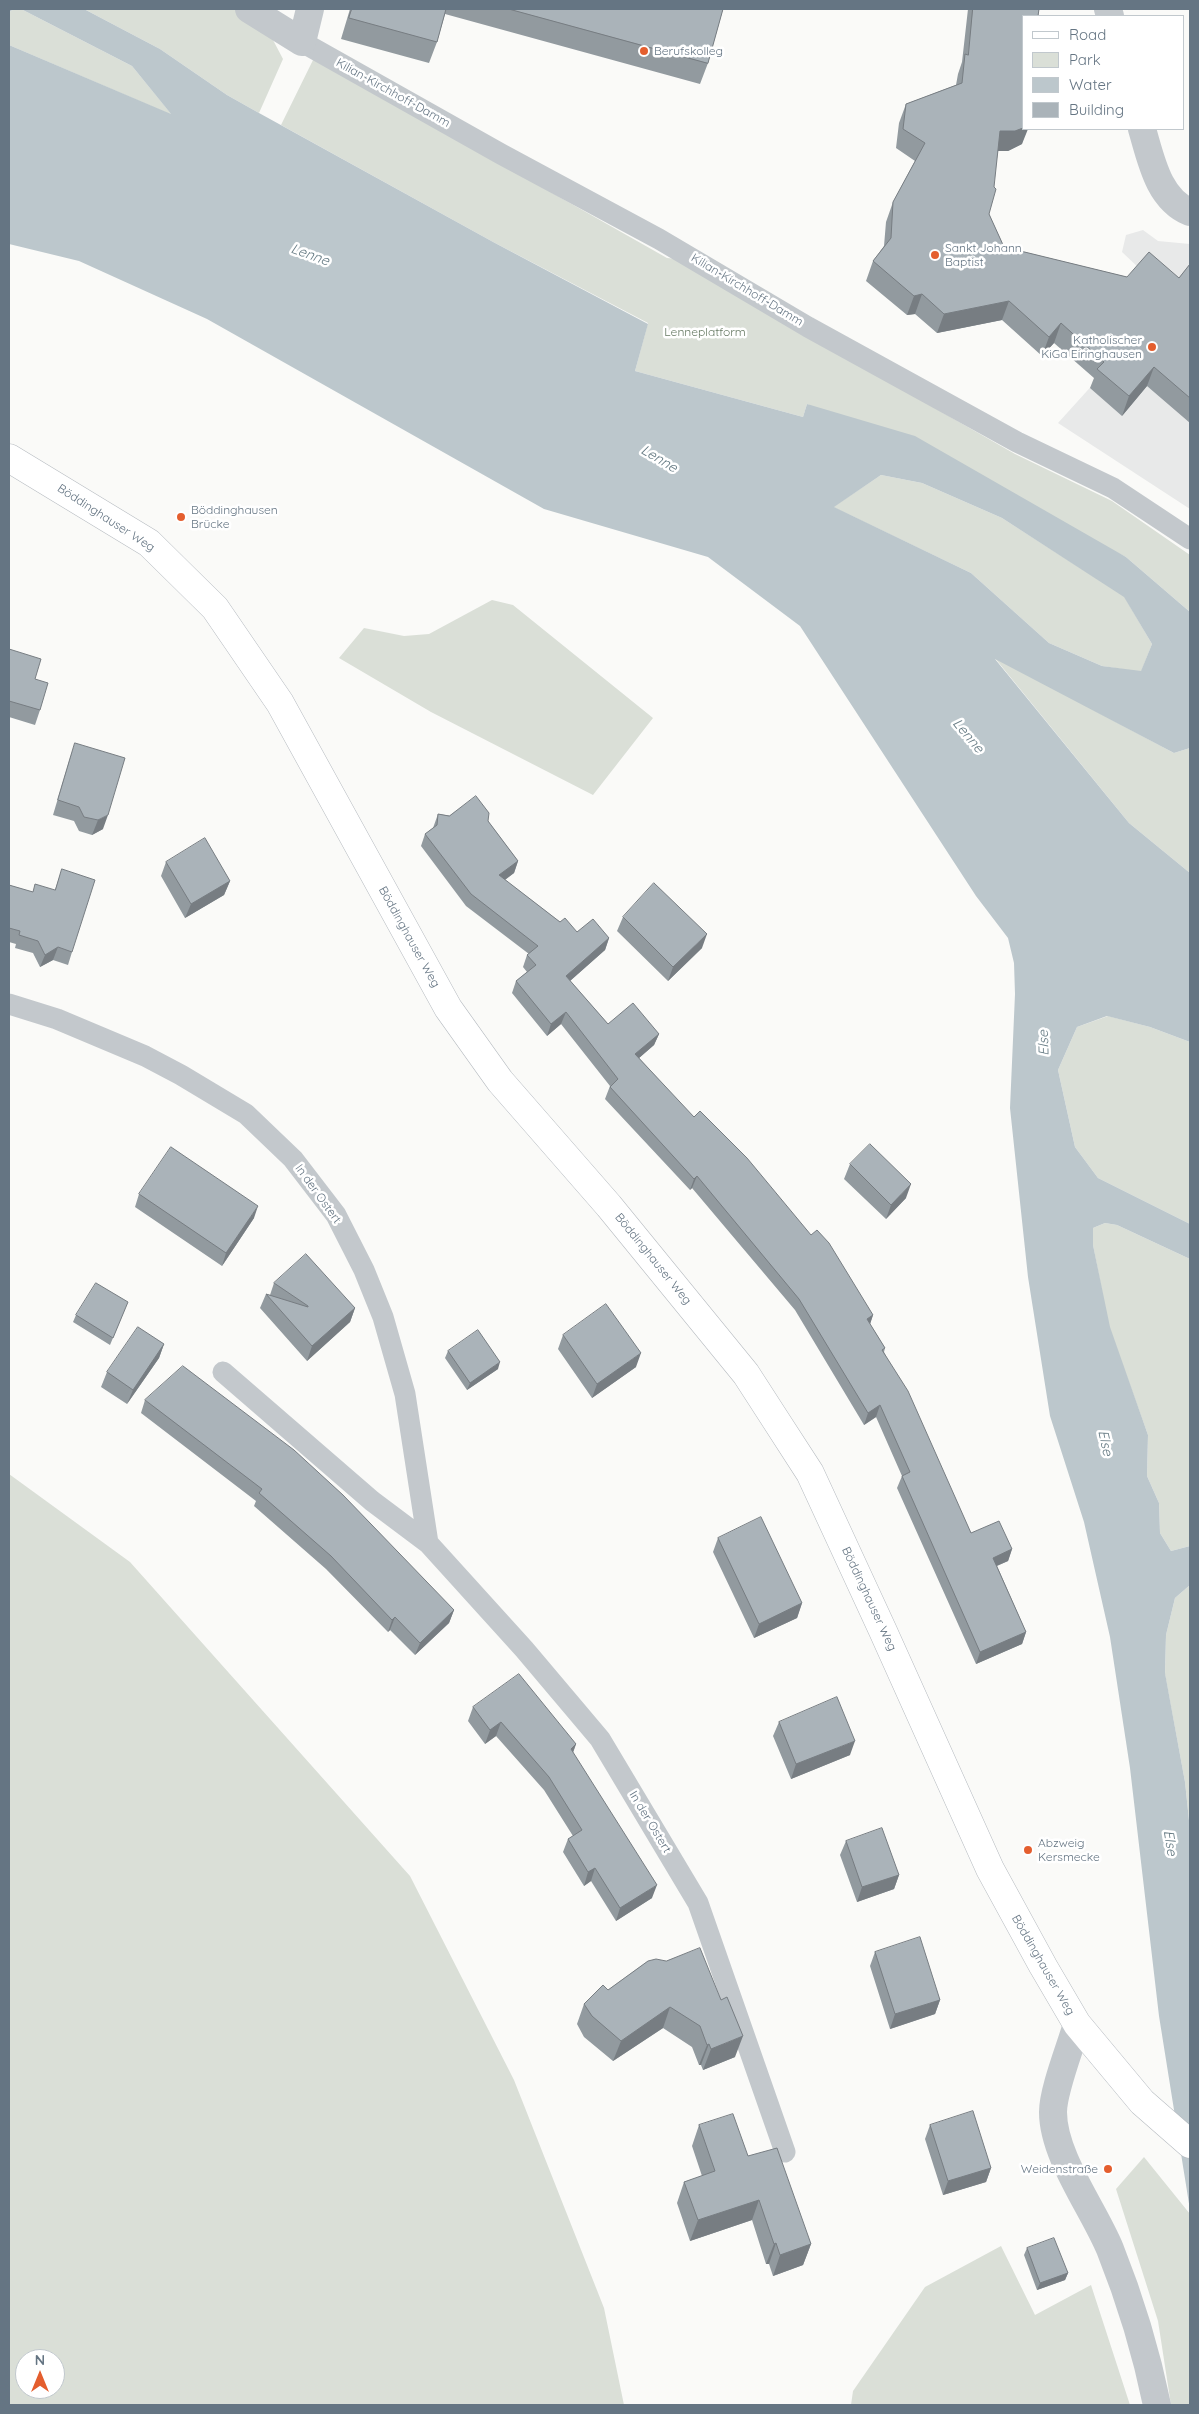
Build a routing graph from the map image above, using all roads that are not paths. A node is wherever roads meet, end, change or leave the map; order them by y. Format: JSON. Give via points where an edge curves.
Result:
{"nodes":[{"id":1,"x":249,"y":9,"type":"edge"},
{"id":2,"x":310,"y":9,"type":"edge"},
{"id":3,"x":302,"y":42,"type":"junction"},
{"id":4,"x":1142,"y":130,"type":"edge"},
{"id":5,"x":1190,"y":212,"type":"edge"},
{"id":6,"x":9,"y":458,"type":"edge"},
{"id":7,"x":1190,"y":539,"type":"edge"},
{"id":8,"x":9,"y":1004,"type":"edge"},
{"id":9,"x":223,"y":1372,"type":"dead end"},
{"id":10,"x":428,"y":1543,"type":"junction"},
{"id":11,"x":1077,"y":2024,"type":"junction"},
{"id":12,"x":1190,"y":2144,"type":"edge"},
{"id":13,"x":785,"y":2152,"type":"dead end"},
{"id":14,"x":1157,"y":2405,"type":"edge"}],
"edges":[{"from":1,"to":3,"type":"street"},
{"from":2,"to":3,"type":"street"},
{"from":3,"to":7,"type":"lane","name":"Kilian-Kirchhoff-Damm","via":[[659,239],[808,327],[1008,438],[1113,488]]},
{"from":4,"to":5,"type":"street","via":[[1155,175],[1177,207]]},
{"from":6,"to":11,"type":"street","name":"Böddinghauser Weg","via":[[149,543],[215,608],[280,704],[448,1008],[472,1044],[746,1374],[810,1473],[990,1869]]},
{"from":8,"to":10,"type":"lane","name":"In der Ostert","via":[[145,1056],[181,1075],[246,1114],[293,1159],[336,1215],[364,1270],[382,1317],[405,1394]]},
{"from":9,"to":10,"type":"lane","name":"In der Ostert","via":[[372,1501]]},
{"from":10,"to":13,"type":"lane","name":"In der Ostert","via":[[600,1739],[698,1903]]},
{"from":11,"to":12,"type":"street","name":"Böddinghauser Weg","via":[[1142,2102]]},
{"from":11,"to":14,"type":"street","via":[[1054,2103],[1055,2128],[1062,2152],[1123,2281]]}]}
